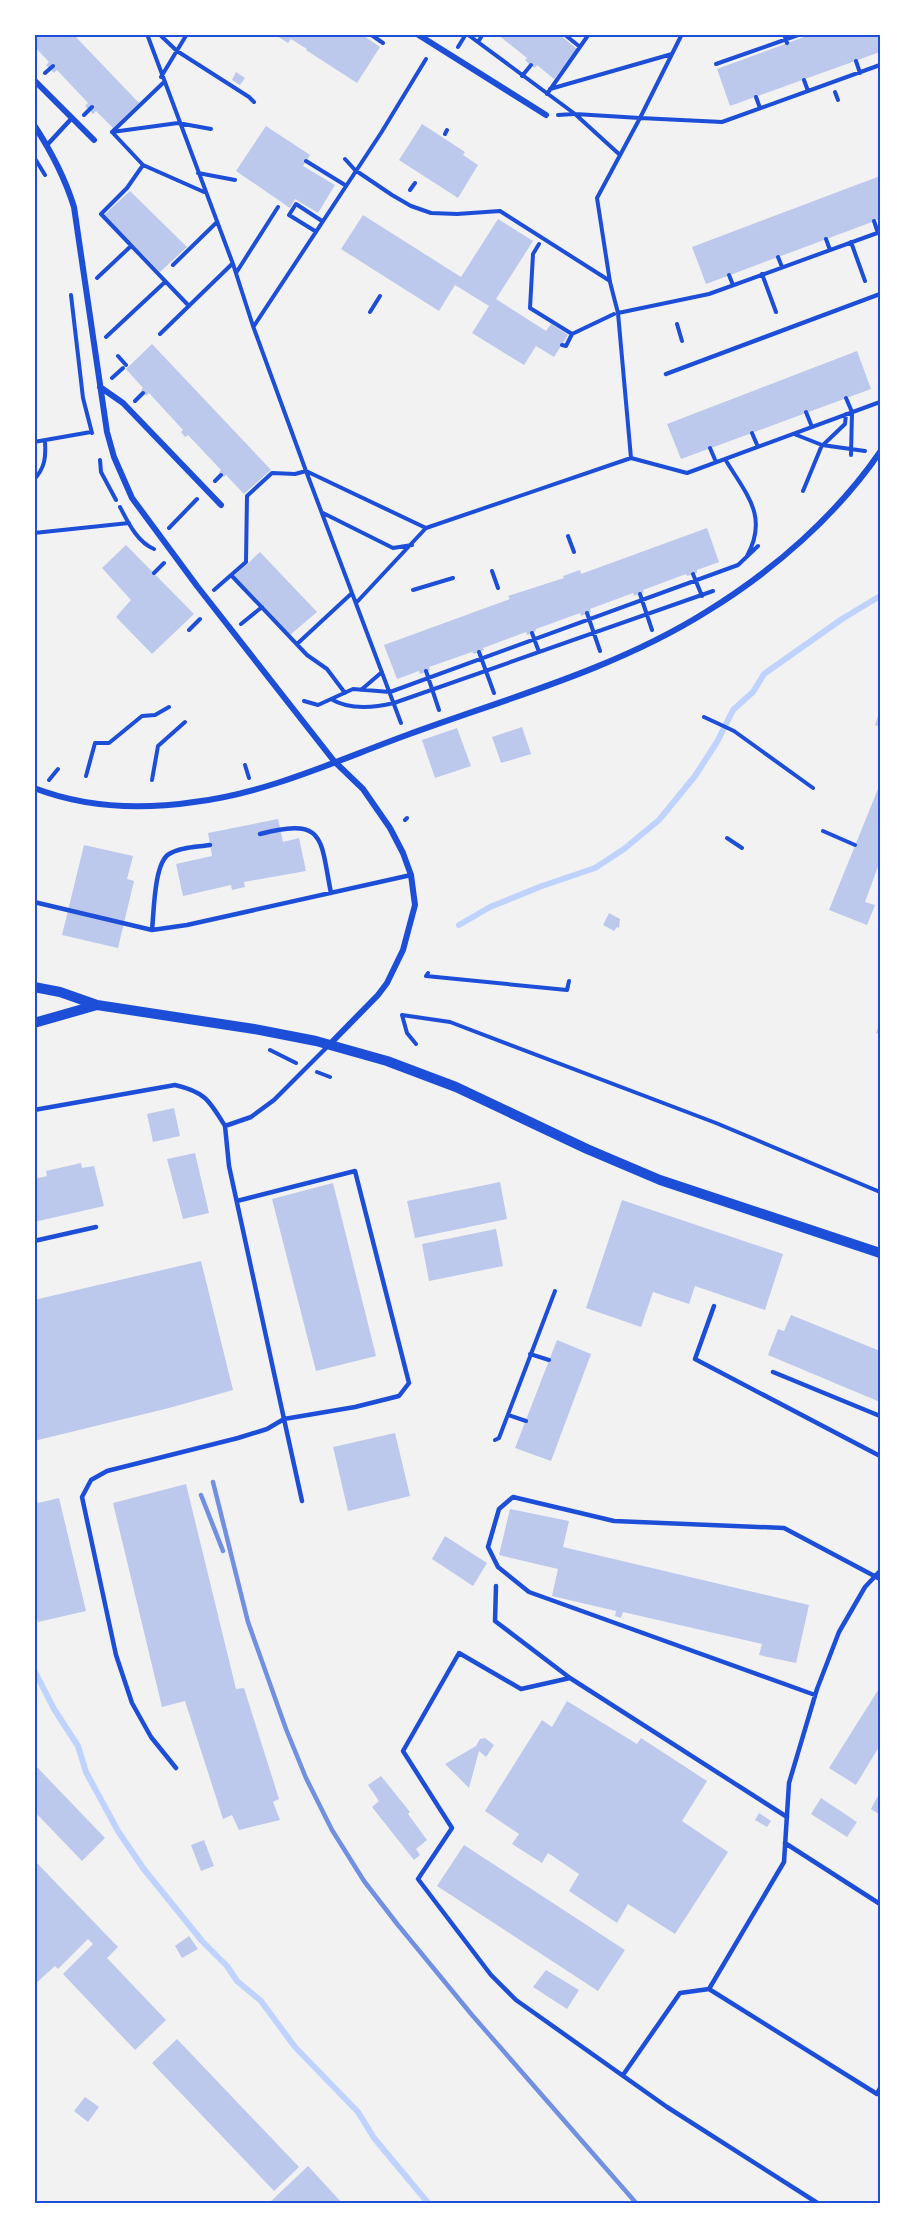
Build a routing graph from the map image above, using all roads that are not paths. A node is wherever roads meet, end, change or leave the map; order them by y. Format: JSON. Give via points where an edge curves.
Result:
{"nodes":[{"id":1,"x":417,"y":34,"type":"edge"},
{"id":2,"x":34,"y":80,"type":"edge"},
{"id":3,"x":546,"y":115,"type":"dead end"},
{"id":4,"x":72,"y":118,"type":"junction"},
{"id":5,"x":34,"y":125,"type":"edge"},
{"id":6,"x":94,"y":140,"type":"dead end"},
{"id":7,"x":47,"y":145,"type":"junction"},
{"id":8,"x":880,"y":294,"type":"edge"},
{"id":9,"x":666,"y":374,"type":"dead end"},
{"id":10,"x":100,"y":387,"type":"junction"},
{"id":11,"x":879,"y":456,"type":"edge"},
{"id":12,"x":221,"y":505,"type":"dead end"},
{"id":13,"x":334,"y":761,"type":"junction"},
{"id":14,"x":34,"y":788,"type":"edge"},
{"id":15,"x":260,"y":834,"type":"dead end"},
{"id":16,"x":210,"y":845,"type":"dead end"},
{"id":17,"x":411,"y":875,"type":"junction"},
{"id":18,"x":331,"y":893,"type":"junction"},
{"id":19,"x":34,"y":902,"type":"edge"},
{"id":20,"x":152,"y":930,"type":"junction"},
{"id":21,"x":34,"y":987,"type":"edge"},
{"id":22,"x":97,"y":1005,"type":"junction"},
{"id":23,"x":34,"y":1023,"type":"edge"},
{"id":24,"x":330,"y":1044,"type":"junction"},
{"id":25,"x":34,"y":1110,"type":"edge"},
{"id":26,"x":225,"y":1126,"type":"junction"},
{"id":27,"x":237,"y":1202,"type":"junction"},
{"id":28,"x":96,"y":1227,"type":"dead end"},
{"id":29,"x":34,"y":1241,"type":"edge"},
{"id":30,"x":880,"y":1253,"type":"edge"},
{"id":31,"x":714,"y":1306,"type":"dead end"},
{"id":32,"x":773,"y":1372,"type":"dead end"},
{"id":33,"x":880,"y":1416,"type":"edge"},
{"id":34,"x":285,"y":1419,"type":"junction"},
{"id":35,"x":880,"y":1456,"type":"edge"},
{"id":36,"x":302,"y":1501,"type":"dead end"},
{"id":37,"x":880,"y":1571,"type":"edge"},
{"id":38,"x":878,"y":1578,"type":"edge"},
{"id":39,"x":496,"y":1586,"type":"dead end"},
{"id":40,"x":570,"y":1678,"type":"junction"},
{"id":41,"x":815,"y":1695,"type":"junction"},
{"id":42,"x":176,"y":1768,"type":"dead end"},
{"id":43,"x":787,"y":1816,"type":"junction"},
{"id":44,"x":786,"y":1843,"type":"junction"},
{"id":45,"x":880,"y":1904,"type":"edge"},
{"id":46,"x":709,"y":1989,"type":"junction"},
{"id":47,"x":623,"y":2075,"type":"junction"},
{"id":48,"x":880,"y":2088,"type":"edge"},
{"id":49,"x":819,"y":2204,"type":"edge"}],
"edges":[{"from":1,"to":3,"type":"street"},
{"from":2,"to":4,"type":"street"},
{"from":4,"to":6,"type":"street"},
{"from":4,"to":7,"type":"lane"},
{"from":5,"to":7,"type":"street"},
{"from":7,"to":10,"type":"street","via":[[74,207]]},
{"from":8,"to":9,"type":"lane"},
{"from":10,"to":12,"type":"street","via":[[123,403]]},
{"from":10,"to":13,"type":"street","via":[[114,457],[132,498]]},
{"from":11,"to":13,"type":"street","via":[[838,504],[772,565],[677,630],[605,663]]},
{"from":13,"to":14,"type":"street","via":[[253,790],[178,804],[103,805]]},
{"from":13,"to":17,"type":"street","via":[[363,789],[390,828]]},
{"from":15,"to":18,"type":"lane","via":[[300,827],[317,835]]},
{"from":16,"to":20,"type":"lane","via":[[175,851],[162,860]]},
{"from":17,"to":18,"type":"lane"},
{"from":17,"to":24,"type":"street","via":[[415,905],[403,950],[378,995]]},
{"from":18,"to":20,"type":"lane"},
{"from":19,"to":20,"type":"lane"},
{"from":21,"to":22,"type":"street"},
{"from":22,"to":23,"type":"street"},
{"from":22,"to":24,"type":"street"},
{"from":24,"to":26,"type":"lane","via":[[274,1100],[251,1117]]},
{"from":24,"to":30,"type":"street","via":[[456,1087],[660,1180]]},
{"from":25,"to":26,"type":"lane","via":[[175,1085],[194,1090],[211,1103]]},
{"from":26,"to":27,"type":"lane"},
{"from":27,"to":34,"type":"lane"},
{"from":27,"to":34,"type":"lane","via":[[355,1171],[409,1383],[399,1396]]},
{"from":28,"to":29,"type":"lane"},
{"from":31,"to":35,"type":"lane","via":[[695,1359]]},
{"from":32,"to":33,"type":"lane"},
{"from":34,"to":36,"type":"lane"},
{"from":34,"to":42,"type":"lane","via":[[238,1438],[107,1471],[91,1480],[82,1497],[116,1655],[132,1703],[151,1737]]},
{"from":37,"to":38,"type":"lane"},
{"from":38,"to":41,"type":"lane","via":[[865,1587],[839,1632]]},
{"from":38,"to":41,"type":"lane","via":[[784,1528],[614,1521],[513,1497],[499,1509],[488,1547],[498,1567],[529,1592]]},
{"from":39,"to":40,"type":"lane","via":[[495,1621]]},
{"from":40,"to":43,"type":"lane"},
{"from":40,"to":47,"type":"lane","via":[[521,1689],[459,1653],[403,1751],[452,1828],[418,1880],[490,1975],[516,2000]]},
{"from":41,"to":43,"type":"lane","via":[[789,1783]]},
{"from":43,"to":44,"type":"lane"},
{"from":44,"to":45,"type":"lane"},
{"from":44,"to":46,"type":"lane","via":[[784,1862]]},
{"from":46,"to":47,"type":"lane","via":[[680,1993]]},
{"from":46,"to":48,"type":"lane","via":[[877,2094]]},
{"from":47,"to":49,"type":"lane"}]}
